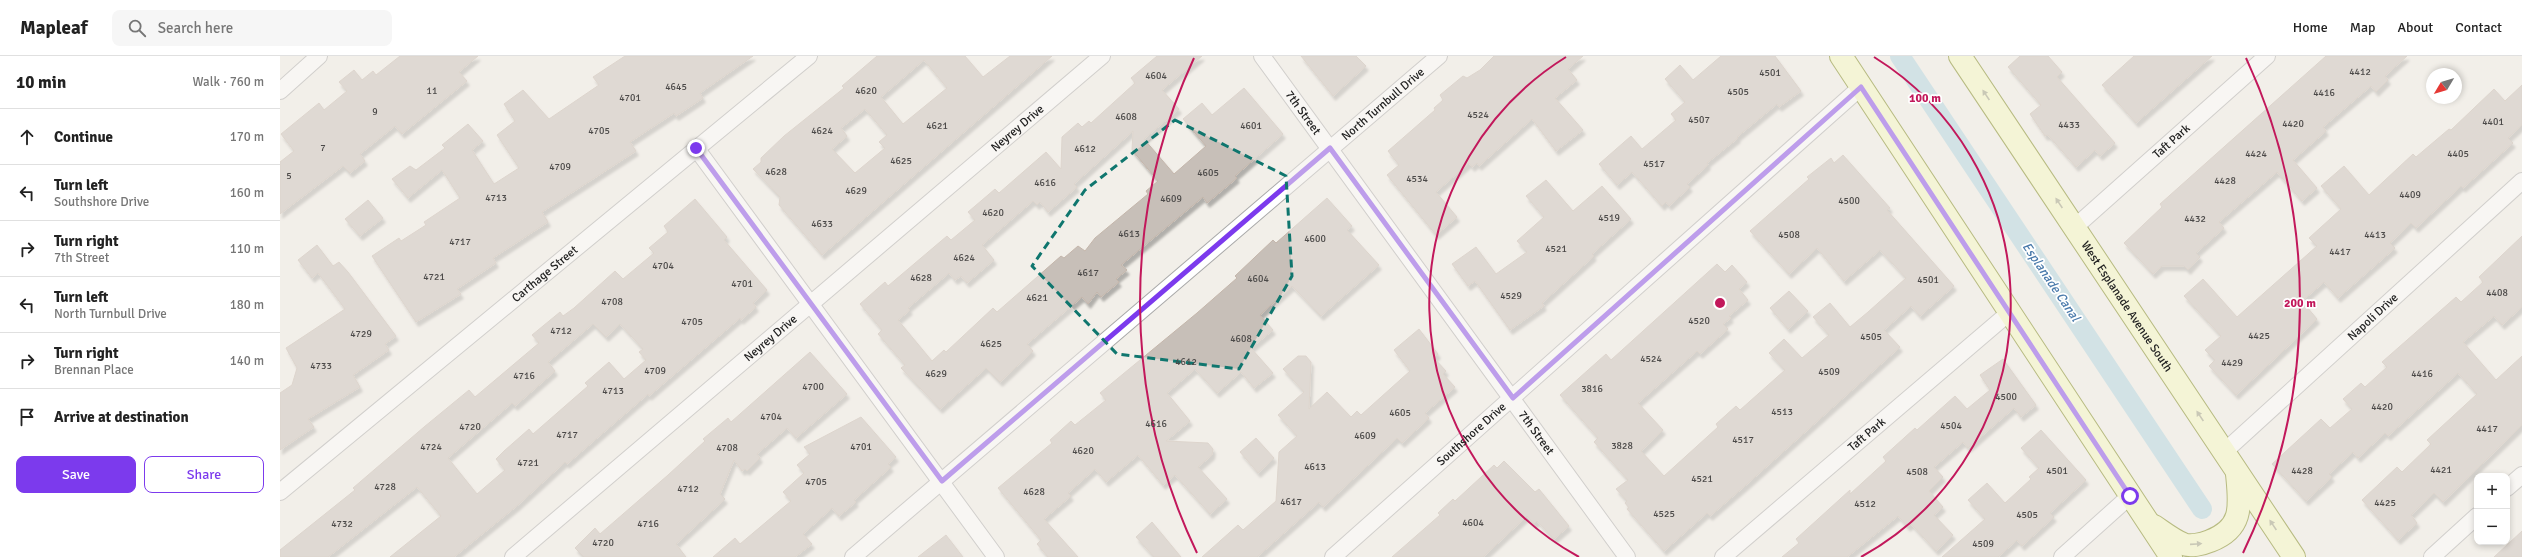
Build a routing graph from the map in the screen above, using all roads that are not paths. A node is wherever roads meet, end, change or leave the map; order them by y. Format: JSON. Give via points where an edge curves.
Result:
{"nodes":[{"id":1,"x":319,"y":56,"type":"edge"},
{"id":2,"x":809,"y":56,"type":"edge"},
{"id":3,"x":1102,"y":56,"type":"edge"},
{"id":4,"x":1262,"y":56,"type":"edge"},
{"id":5,"x":1438,"y":56,"type":"edge"},
{"id":6,"x":1841,"y":56,"type":"edge"},
{"id":7,"x":1960,"y":56,"type":"edge"},
{"id":8,"x":2267,"y":56,"type":"edge"},
{"id":9,"x":1861,"y":87,"type":"junction"},
{"id":10,"x":280,"y":91,"type":"edge"},
{"id":11,"x":696,"y":148,"type":"junction"},
{"id":12,"x":1330,"y":148,"type":"junction"},
{"id":13,"x":2522,"y":181,"type":"edge"},
{"id":14,"x":2075,"y":227,"type":"junction"},
{"id":15,"x":810,"y":303,"type":"junction"},
{"id":16,"x":2010,"y":312,"type":"junction"},
{"id":17,"x":1513,"y":398,"type":"junction"},
{"id":18,"x":2224,"y":452,"type":"junction"},
{"id":19,"x":2237,"y":471,"type":"junction"},
{"id":20,"x":2522,"y":475,"type":"edge"},
{"id":21,"x":942,"y":481,"type":"junction"},
{"id":22,"x":2510,"y":485,"type":"edge"},
{"id":23,"x":280,"y":492,"type":"edge"},
{"id":24,"x":2130,"y":496,"type":"junction"},
{"id":25,"x":2474,"y":519,"type":"edge"},
{"id":26,"x":2149,"y":524,"type":"junction"},
{"id":27,"x":513,"y":557,"type":"edge"},
{"id":28,"x":853,"y":557,"type":"edge"},
{"id":29,"x":996,"y":557,"type":"edge"},
{"id":30,"x":1333,"y":557,"type":"edge"},
{"id":31,"x":1627,"y":557,"type":"edge"},
{"id":32,"x":1723,"y":557,"type":"edge"},
{"id":33,"x":2062,"y":557,"type":"edge"},
{"id":34,"x":2171,"y":557,"type":"edge"},
{"id":35,"x":2294,"y":557,"type":"edge"},
{"id":36,"x":2432,"y":557,"type":"edge"}],
"edges":[{"from":1,"to":10,"type":"street"},
{"from":2,"to":11,"type":"street","name":"Carthage Street"},
{"from":3,"to":15,"type":"street","name":"Neyrey Drive"},
{"from":4,"to":12,"type":"street","name":"7th Street"},
{"from":5,"to":12,"type":"street","name":"North Turnbull Drive"},
{"from":6,"to":9,"type":"main road"},
{"from":14,"to":7,"type":"main road","name":"West Esplanade Avenue South","one_way":true},
{"from":8,"to":14,"type":"street","name":"Taft Park"},
{"from":9,"to":16,"type":"main road"},
{"from":9,"to":17,"type":"street","name":"Southshore Drive"},
{"from":11,"to":15,"type":"street"},
{"from":11,"to":23,"type":"street","name":"Carthage Street"},
{"from":12,"to":17,"type":"street","name":"7th Street"},
{"from":12,"to":21,"type":"street","name":"North Turnbull Drive"},
{"from":13,"to":18,"type":"street","name":"Napoli Drive"},
{"from":18,"to":14,"type":"main road","name":"West Esplanade Avenue South","one_way":true},
{"from":15,"to":21,"type":"street"},
{"from":15,"to":27,"type":"street","name":"Neyrey Drive"},
{"from":16,"to":24,"type":"main road"},
{"from":16,"to":32,"type":"street","name":"Taft Park"},
{"from":17,"to":30,"type":"street","name":"Southshore Drive"},
{"from":17,"to":31,"type":"street","name":"7th Street"},
{"from":18,"to":19,"type":"main road","name":"West Esplanade Avenue South"},
{"from":26,"to":19,"type":"main road","one_way":true,"via":[[2184,545],[2202,544],[2226,535],[2240,505]]},
{"from":35,"to":19,"type":"main road","name":"West Esplanade Avenue South","one_way":true},
{"from":20,"to":22,"type":"street"},
{"from":21,"to":28,"type":"street","name":"North Turnbull Drive"},
{"from":21,"to":29,"type":"street"},
{"from":24,"to":26,"type":"main road"},
{"from":24,"to":33,"type":"street"},
{"from":25,"to":36,"type":"street"},
{"from":26,"to":34,"type":"main road"}]}
